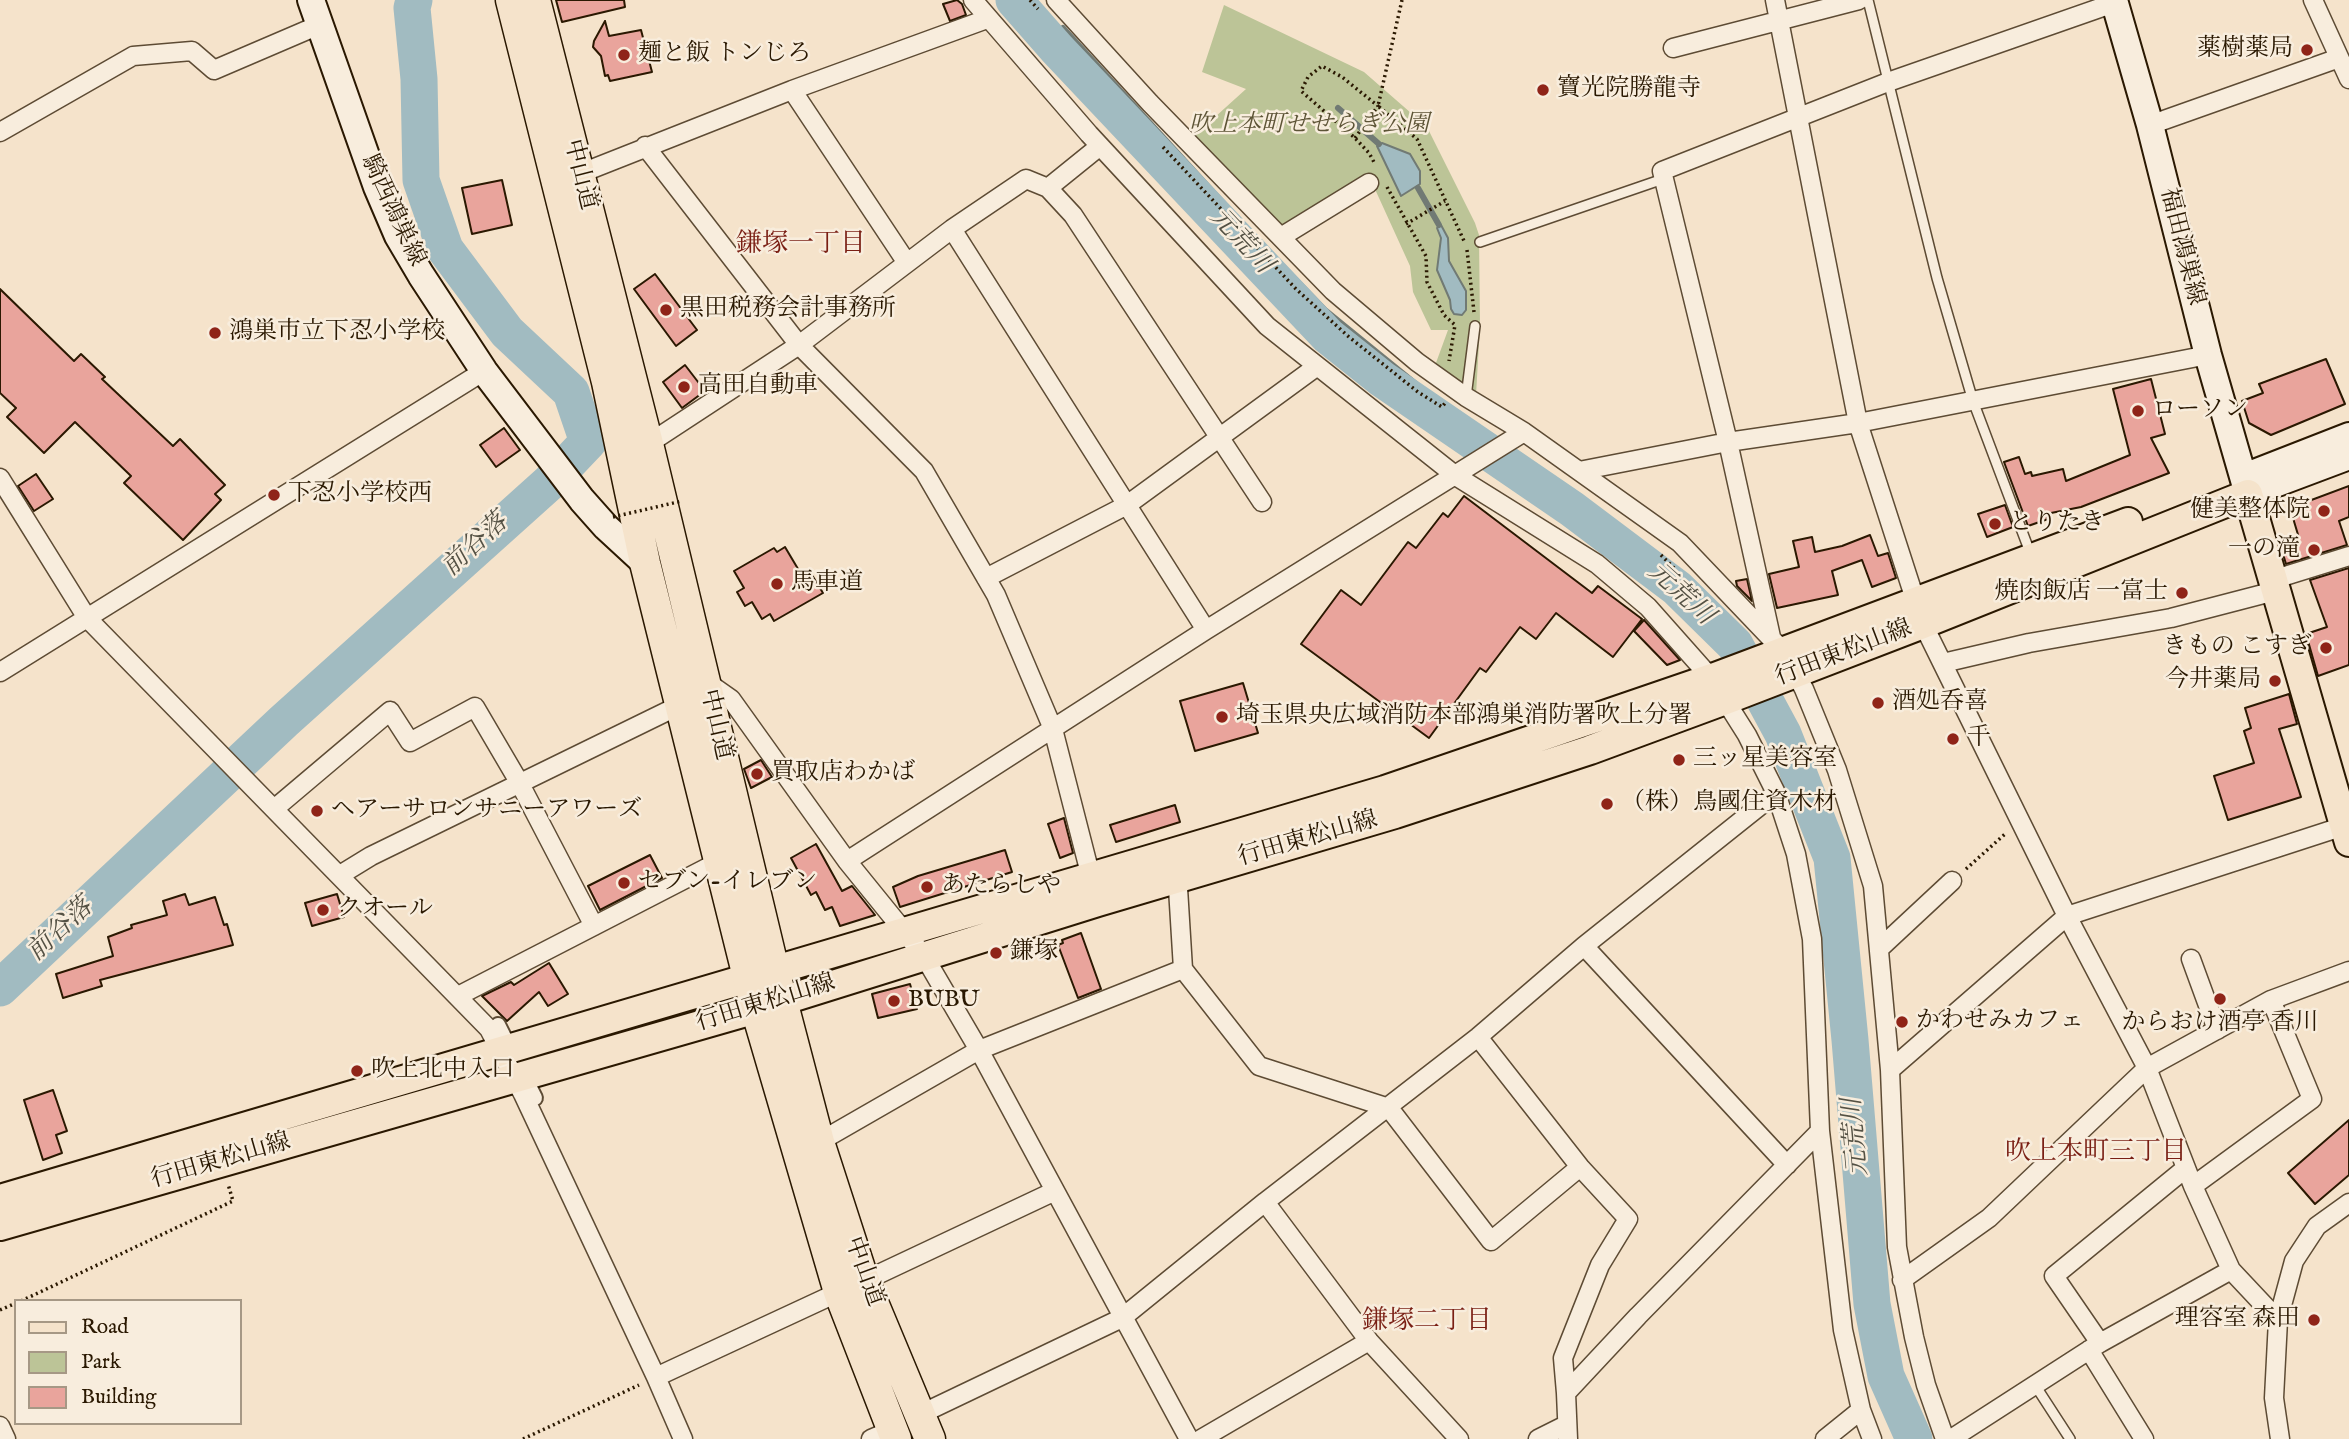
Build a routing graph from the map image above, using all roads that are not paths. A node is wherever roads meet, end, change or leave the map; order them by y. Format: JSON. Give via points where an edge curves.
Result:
{"nodes":[{"id":1,"x":311,"y":0,"type":"edge"},
{"id":2,"x":511,"y":0,"type":"edge"},
{"id":3,"x":535,"y":0,"type":"edge"},
{"id":4,"x":973,"y":0,"type":"edge"},
{"id":5,"x":1056,"y":0,"type":"edge"},
{"id":6,"x":1775,"y":0,"type":"edge"},
{"id":7,"x":1859,"y":0,"type":"edge"},
{"id":8,"x":1868,"y":0,"type":"edge"},
{"id":9,"x":2313,"y":0,"type":"edge"},
{"id":10,"x":2114,"y":1,"type":"edge"},
{"id":11,"x":987,"y":19,"type":"junction"},
{"id":12,"x":1780,"y":20,"type":"junction"},
{"id":13,"x":319,"y":25,"type":"junction"},
{"id":14,"x":1673,"y":48,"type":"dead end"},
{"id":15,"x":2339,"y":58,"type":"junction"},
{"id":16,"x":2349,"y":79,"type":"edge"},
{"id":17,"x":1888,"y":82,"type":"junction"},
{"id":18,"x":792,"y":90,"type":"junction"},
{"id":19,"x":1799,"y":119,"type":"junction"},
{"id":20,"x":2150,"y":125,"type":"junction"},
{"id":21,"x":0,"y":132,"type":"edge"},
{"id":22,"x":645,"y":146,"type":"junction"},
{"id":23,"x":1100,"y":146,"type":"junction"},
{"id":24,"x":579,"y":174,"type":"junction"},
{"id":25,"x":1375,"y":179,"type":"road end"},
{"id":26,"x":1663,"y":179,"type":"junction"},
{"id":27,"x":1048,"y":188,"type":"junction"},
{"id":28,"x":953,"y":229,"type":"junction"},
{"id":29,"x":1281,"y":237,"type":"junction"},
{"id":30,"x":1480,"y":242,"type":"dead end"},
{"id":31,"x":906,"y":263,"type":"junction"},
{"id":32,"x":1475,"y":326,"type":"road end"},
{"id":33,"x":799,"y":345,"type":"junction"},
{"id":34,"x":2208,"y":355,"type":"junction"},
{"id":35,"x":1316,"y":367,"type":"junction"},
{"id":36,"x":484,"y":372,"type":"junction"},
{"id":37,"x":1466,"y":397,"type":"junction"},
{"id":38,"x":1973,"y":401,"type":"junction"},
{"id":39,"x":1858,"y":423,"type":"junction"},
{"id":40,"x":1524,"y":432,"type":"junction"},
{"id":41,"x":2349,"y":436,"type":"edge"},
{"id":42,"x":1218,"y":439,"type":"junction"},
{"id":43,"x":1728,"y":442,"type":"junction"},
{"id":44,"x":648,"y":444,"type":"junction"},
{"id":45,"x":2349,"y":456,"type":"edge"},
{"id":46,"x":1578,"y":471,"type":"junction"},
{"id":47,"x":1456,"y":476,"type":"junction"},
{"id":48,"x":0,"y":478,"type":"edge"},
{"id":49,"x":2246,"y":486,"type":"junction"},
{"id":50,"x":1262,"y":502,"type":"dead end"},
{"id":51,"x":1127,"y":505,"type":"junction"},
{"id":52,"x":2349,"y":556,"type":"edge"},
{"id":53,"x":2033,"y":559,"type":"junction"},
{"id":54,"x":645,"y":563,"type":"junction"},
{"id":55,"x":986,"y":578,"type":"junction"},
{"id":56,"x":2273,"y":586,"type":"junction"},
{"id":57,"x":1920,"y":614,"type":"junction"},
{"id":58,"x":87,"y":618,"type":"junction"},
{"id":59,"x":1206,"y":630,"type":"junction"},
{"id":60,"x":1782,"y":659,"type":"junction"},
{"id":61,"x":1942,"y":663,"type":"junction"},
{"id":62,"x":0,"y":672,"type":"edge"},
{"id":63,"x":704,"y":680,"type":"junction"},
{"id":64,"x":1720,"y":688,"type":"junction"},
{"id":65,"x":680,"y":705,"type":"junction"},
{"id":66,"x":1052,"y":729,"type":"junction"},
{"id":67,"x":2339,"y":773,"type":"edge"},
{"id":68,"x":519,"y":782,"type":"junction"},
{"id":69,"x":1776,"y":793,"type":"junction"},
{"id":70,"x":274,"y":809,"type":"junction"},
{"id":71,"x":2346,"y":834,"type":"edge"},
{"id":72,"x":720,"y":861,"type":"junction"},
{"id":73,"x":847,"y":861,"type":"junction"},
{"id":74,"x":1176,"y":866,"type":"junction"},
{"id":75,"x":341,"y":875,"type":"junction"},
{"id":76,"x":1952,"y":881,"type":"road end"},
{"id":77,"x":1095,"y":890,"type":"junction"},
{"id":78,"x":2067,"y":916,"type":"junction"},
{"id":79,"x":594,"y":926,"type":"junction"},
{"id":80,"x":903,"y":932,"type":"junction"},
{"id":81,"x":1584,"y":946,"type":"junction"},
{"id":82,"x":1879,"y":949,"type":"junction"},
{"id":83,"x":924,"y":956,"type":"junction"},
{"id":84,"x":2190,"y":959,"type":"dead end"},
{"id":85,"x":1183,"y":969,"type":"junction"},
{"id":86,"x":2349,"y":971,"type":"edge"},
{"id":87,"x":761,"y":974,"type":"junction"},
{"id":88,"x":457,"y":996,"type":"junction"},
{"id":89,"x":2271,"y":1000,"type":"junction"},
{"id":90,"x":769,"y":1004,"type":"junction"},
{"id":91,"x":2217,"y":1030,"type":"junction"},
{"id":92,"x":1478,"y":1037,"type":"junction"},
{"id":93,"x":499,"y":1038,"type":"junction"},
{"id":94,"x":979,"y":1050,"type":"junction"},
{"id":95,"x":2147,"y":1068,"type":"junction"},
{"id":96,"x":1890,"y":1070,"type":"junction"},
{"id":97,"x":514,"y":1077,"type":"junction"},
{"id":98,"x":535,"y":1098,"type":"dead end"},
{"id":99,"x":1389,"y":1108,"type":"junction"},
{"id":100,"x":1819,"y":1132,"type":"junction"},
{"id":101,"x":819,"y":1142,"type":"junction"},
{"id":102,"x":1787,"y":1165,"type":"junction"},
{"id":103,"x":1580,"y":1167,"type":"junction"},
{"id":104,"x":2186,"y":1168,"type":"junction"},
{"id":105,"x":2193,"y":1186,"type":"junction"},
{"id":106,"x":1055,"y":1191,"type":"junction"},
{"id":107,"x":0,"y":1199,"type":"edge"},
{"id":108,"x":1265,"y":1202,"type":"junction"},
{"id":109,"x":2349,"y":1203,"type":"edge"},
{"id":110,"x":0,"y":1226,"type":"edge"},
{"id":111,"x":2231,"y":1270,"type":"junction"},
{"id":112,"x":1902,"y":1280,"type":"junction"},
{"id":113,"x":852,"y":1287,"type":"junction"},
{"id":114,"x":1122,"y":1318,"type":"junction"},
{"id":115,"x":2278,"y":1320,"type":"junction"},
{"id":116,"x":1368,"y":1340,"type":"junction"},
{"id":117,"x":2094,"y":1346,"type":"junction"},
{"id":118,"x":656,"y":1377,"type":"junction"},
{"id":119,"x":2035,"y":1385,"type":"junction"},
{"id":120,"x":1566,"y":1393,"type":"junction"},
{"id":121,"x":1861,"y":1410,"type":"junction"},
{"id":122,"x":0,"y":1426,"type":"edge"},
{"id":123,"x":925,"y":1427,"type":"edge"},
{"id":124,"x":1567,"y":1432,"type":"edge"},
{"id":125,"x":886,"y":1436,"type":"edge"},
{"id":126,"x":6,"y":1439,"type":"edge"},
{"id":127,"x":682,"y":1439,"type":"edge"},
{"id":128,"x":1189,"y":1439,"type":"edge"},
{"id":129,"x":1201,"y":1439,"type":"edge"},
{"id":130,"x":1459,"y":1439,"type":"edge"},
{"id":131,"x":1538,"y":1439,"type":"edge"},
{"id":132,"x":1825,"y":1439,"type":"edge"},
{"id":133,"x":1872,"y":1439,"type":"edge"},
{"id":134,"x":1945,"y":1439,"type":"edge"},
{"id":135,"x":1951,"y":1439,"type":"edge"},
{"id":136,"x":2070,"y":1439,"type":"edge"},
{"id":137,"x":2144,"y":1439,"type":"edge"},
{"id":138,"x":2280,"y":1439,"type":"edge"}],
"edges":[{"from":1,"to":13,"type":"main road","name":"騎西鴻巣線"},
{"from":2,"to":54,"type":"highway","name":"中山道","via":[[607,382]]},
{"from":3,"to":24,"type":"highway","name":"中山道"},
{"from":4,"to":11,"type":"street"},
{"from":5,"to":29,"type":"street"},
{"from":6,"to":12,"type":"street"},
{"from":7,"to":12,"type":"street"},
{"from":8,"to":17,"type":"lane"},
{"from":9,"to":15,"type":"street"},
{"from":10,"to":17,"type":"street"},
{"from":10,"to":20,"type":"main road","name":"福田鴻巣線"},
{"from":11,"to":18,"type":"street"},
{"from":11,"to":23,"type":"street"},
{"from":12,"to":14,"type":"street"},
{"from":12,"to":19,"type":"street"},
{"from":13,"to":21,"type":"street","via":[[214,70],[192,51],[133,57]]},
{"from":13,"to":36,"type":"main road","name":"騎西鴻巣線","via":[[398,236]]},
{"from":15,"to":16,"type":"street"},
{"from":15,"to":20,"type":"street"},
{"from":17,"to":19,"type":"street"},
{"from":17,"to":38,"type":"lane"},
{"from":18,"to":22,"type":"street"},
{"from":18,"to":31,"type":"street"},
{"from":19,"to":26,"type":"street","via":[[1661,171]]},
{"from":19,"to":39,"type":"street"},
{"from":20,"to":34,"type":"main road","name":"福田鴻巣線"},
{"from":22,"to":24,"type":"street"},
{"from":22,"to":33,"type":"street"},
{"from":23,"to":27,"type":"street"},
{"from":23,"to":35,"type":"street","via":[[1267,326]]},
{"from":24,"to":44,"type":"highway","name":"中山道"},
{"from":25,"to":29,"type":"street"},
{"from":26,"to":30,"type":"lane"},
{"from":26,"to":43,"type":"street"},
{"from":27,"to":28,"type":"street","via":[[1026,179]]},
{"from":27,"to":42,"type":"street","via":[[1073,215]]},
{"from":28,"to":31,"type":"street"},
{"from":28,"to":51,"type":"street"},
{"from":29,"to":37,"type":"street","via":[[1334,291]]},
{"from":31,"to":33,"type":"street"},
{"from":32,"to":37,"type":"lane"},
{"from":33,"to":44,"type":"street"},
{"from":33,"to":55,"type":"street","via":[[924,471]]},
{"from":34,"to":38,"type":"street"},
{"from":34,"to":49,"type":"main road","name":"福田鴻巣線"},
{"from":35,"to":42,"type":"street"},
{"from":35,"to":47,"type":"street"},
{"from":36,"to":54,"type":"main road","name":"騎西鴻巣線","via":[[582,500]]},
{"from":36,"to":58,"type":"street"},
{"from":37,"to":40,"type":"street"},
{"from":38,"to":39,"type":"street"},
{"from":38,"to":53,"type":"lane"},
{"from":39,"to":43,"type":"street"},
{"from":39,"to":57,"type":"street"},
{"from":40,"to":46,"type":"street"},
{"from":40,"to":47,"type":"street"},
{"from":41,"to":49,"type":"main road"},
{"from":42,"to":50,"type":"street"},
{"from":42,"to":51,"type":"street"},
{"from":43,"to":46,"type":"street"},
{"from":43,"to":60,"type":"street"},
{"from":44,"to":63,"type":"highway","name":"中山道"},
{"from":45,"to":49,"type":"main road"},
{"from":46,"to":60,"type":"street","via":[[1680,543]]},
{"from":47,"to":59,"type":"street"},
{"from":47,"to":64,"type":"street","via":[[1597,564],[1648,607]]},
{"from":48,"to":58,"type":"street"},
{"from":49,"to":53,"type":"main road","name":"行田東松山線"},
{"from":49,"to":56,"type":"main road"},
{"from":49,"to":57,"type":"main road","name":"行田東松山線"},
{"from":51,"to":55,"type":"street"},
{"from":51,"to":59,"type":"street"},
{"from":52,"to":56,"type":"street"},
{"from":53,"to":57,"type":"main road","name":"行田東松山線"},
{"from":54,"to":65,"type":"highway","name":"中山道"},
{"from":55,"to":66,"type":"street"},
{"from":56,"to":61,"type":"street","via":[[2171,618]]},
{"from":56,"to":67,"type":"main road"},
{"from":57,"to":60,"type":"main road","name":"行田東松山線"},
{"from":57,"to":61,"type":"street"},
{"from":58,"to":62,"type":"street"},
{"from":58,"to":70,"type":"street"},
{"from":59,"to":66,"type":"street"},
{"from":60,"to":64,"type":"main road","name":"行田東松山線"},
{"from":60,"to":82,"type":"street","via":[[1837,770],[1873,886]]},
{"from":61,"to":78,"type":"street"},
{"from":63,"to":73,"type":"street","via":[[731,699]]},
{"from":63,"to":87,"type":"highway","name":"中山道"},
{"from":64,"to":69,"type":"street"},
{"from":64,"to":74,"type":"main road","name":"行田東松山線","via":[[1385,790]]},
{"from":65,"to":68,"type":"street"},
{"from":65,"to":72,"type":"highway","name":"中山道"},
{"from":66,"to":73,"type":"street"},
{"from":66,"to":77,"type":"street"},
{"from":67,"to":71,"type":"main road"},
{"from":68,"to":70,"type":"street","via":[[475,707],[410,741],[390,711]]},
{"from":68,"to":75,"type":"street"},
{"from":68,"to":79,"type":"street"},
{"from":69,"to":81,"type":"street"},
{"from":69,"to":100,"type":"street","via":[[1797,854],[1812,939]]},
{"from":70,"to":75,"type":"street"},
{"from":71,"to":78,"type":"street"},
{"from":72,"to":79,"type":"street"},
{"from":72,"to":87,"type":"highway","name":"中山道"},
{"from":73,"to":80,"type":"street"},
{"from":74,"to":77,"type":"main road","name":"行田東松山線"},
{"from":74,"to":85,"type":"street"},
{"from":75,"to":88,"type":"street"},
{"from":76,"to":82,"type":"street"},
{"from":77,"to":80,"type":"main road","name":"行田東松山線"},
{"from":77,"to":83,"type":"main road","name":"行田東松山線"},
{"from":78,"to":95,"type":"street"},
{"from":78,"to":96,"type":"street"},
{"from":79,"to":88,"type":"street"},
{"from":80,"to":83,"type":"street"},
{"from":80,"to":87,"type":"main road","name":"行田東松山線"},
{"from":81,"to":92,"type":"street"},
{"from":81,"to":102,"type":"street"},
{"from":82,"to":96,"type":"street"},
{"from":83,"to":90,"type":"main road","name":"行田東松山線"},
{"from":83,"to":94,"type":"street"},
{"from":84,"to":91,"type":"street"},
{"from":85,"to":94,"type":"street"},
{"from":85,"to":99,"type":"street","via":[[1259,1066]]},
{"from":86,"to":89,"type":"street"},
{"from":87,"to":90,"type":"highway","name":"中山道"},
{"from":87,"to":93,"type":"main road","name":"行田東松山線"},
{"from":88,"to":93,"type":"street"},
{"from":89,"to":91,"type":"street"},
{"from":89,"to":105,"type":"street","via":[[2312,1098]]},
{"from":90,"to":97,"type":"main road","name":"行田東松山線"},
{"from":90,"to":101,"type":"highway","name":"中山道"},
{"from":90,"to":113,"type":"highway","name":"中山道"},
{"from":91,"to":95,"type":"street"},
{"from":92,"to":99,"type":"street"},
{"from":92,"to":103,"type":"street"},
{"from":93,"to":97,"type":"street"},
{"from":93,"to":98,"type":"street"},
{"from":93,"to":107,"type":"main road","name":"行田東松山線"},
{"from":94,"to":101,"type":"street"},
{"from":94,"to":106,"type":"street"},
{"from":95,"to":104,"type":"street"},
{"from":95,"to":112,"type":"street","via":[[1989,1218]]},
{"from":96,"to":112,"type":"street"},
{"from":97,"to":110,"type":"main road","name":"行田東松山線"},
{"from":97,"to":118,"type":"street"},
{"from":99,"to":103,"type":"street","via":[[1491,1241]]},
{"from":99,"to":108,"type":"street"},
{"from":100,"to":102,"type":"street"},
{"from":100,"to":121,"type":"street","via":[[1843,1330]]},
{"from":101,"to":113,"type":"highway","name":"中山道"},
{"from":102,"to":120,"type":"street"},
{"from":103,"to":120,"type":"street","via":[[1628,1219],[1600,1265],[1563,1359]]},
{"from":104,"to":105,"type":"street"},
{"from":104,"to":117,"type":"street","via":[[2054,1276]]},
{"from":105,"to":111,"type":"street"},
{"from":106,"to":113,"type":"street"},
{"from":106,"to":114,"type":"street"},
{"from":108,"to":114,"type":"street"},
{"from":108,"to":116,"type":"street"},
{"from":109,"to":115,"type":"street","via":[[2317,1226],[2294,1261]]},
{"from":111,"to":115,"type":"street"},
{"from":111,"to":117,"type":"street"},
{"from":112,"to":134,"type":"street","via":[[1926,1385]]},
{"from":113,"to":118,"type":"street"},
{"from":113,"to":123,"type":"highway","name":"中山道"},
{"from":113,"to":125,"type":"highway","name":"中山道"},
{"from":114,"to":123,"type":"street"},
{"from":114,"to":128,"type":"street"},
{"from":115,"to":138,"type":"street","via":[[2274,1398]]},
{"from":116,"to":129,"type":"street"},
{"from":116,"to":130,"type":"street"},
{"from":117,"to":119,"type":"street"},
{"from":117,"to":137,"type":"street"},
{"from":118,"to":127,"type":"street"},
{"from":119,"to":135,"type":"street"},
{"from":119,"to":136,"type":"lane"},
{"from":120,"to":124,"type":"street"},
{"from":121,"to":132,"type":"street"},
{"from":121,"to":133,"type":"street"},
{"from":122,"to":126,"type":"street"},
{"from":124,"to":131,"type":"street"}]}
